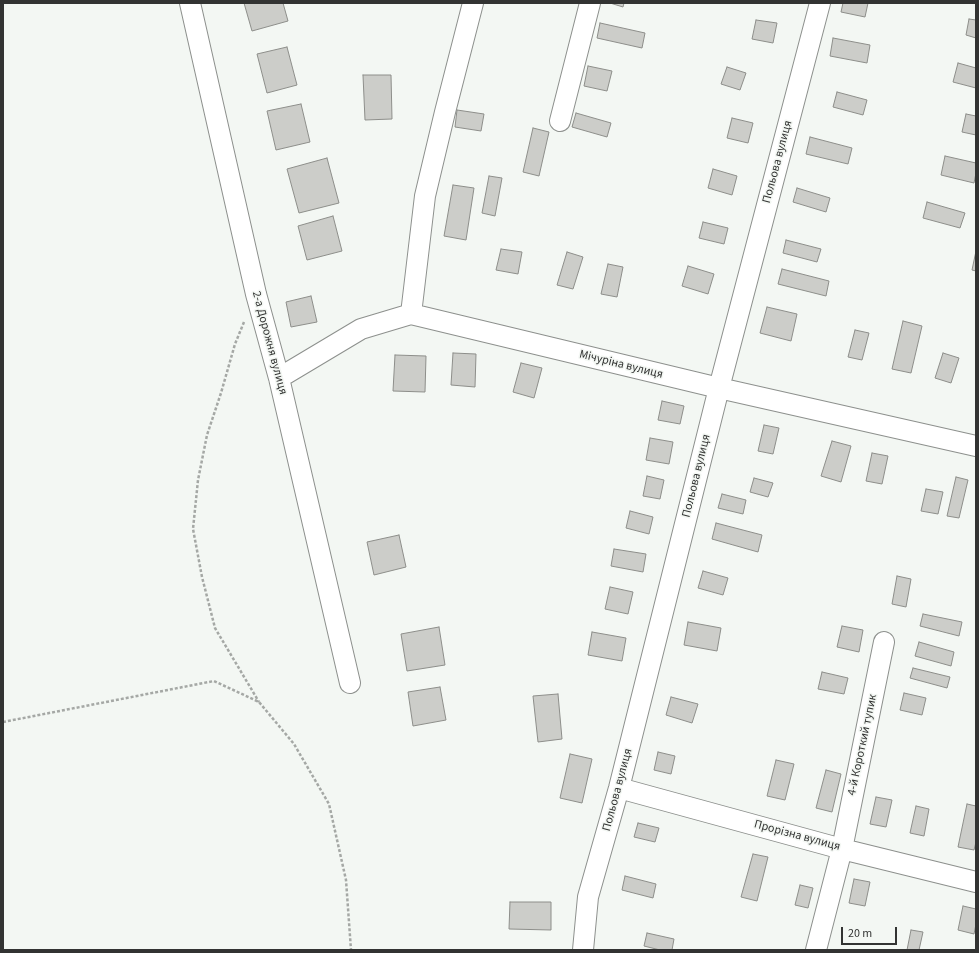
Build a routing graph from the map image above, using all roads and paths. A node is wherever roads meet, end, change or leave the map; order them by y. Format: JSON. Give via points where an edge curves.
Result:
{"nodes":[{"id":1,"x":190,"y":3,"type":"edge"},
{"id":2,"x":473,"y":3,"type":"edge"},
{"id":3,"x":590,"y":3,"type":"edge"},
{"id":4,"x":820,"y":3,"type":"edge"},
{"id":5,"x":560,"y":121,"type":"dead end"},
{"id":6,"x":256,"y":294,"type":"junction"},
{"id":7,"x":411,"y":314,"type":"junction"},
{"id":8,"x":279,"y":378,"type":"junction"},
{"id":9,"x":719,"y":388,"type":"junction"},
{"id":10,"x":976,"y":446,"type":"edge"},
{"id":11,"x":884,"y":642,"type":"dead end"},
{"id":12,"x":350,"y":683,"type":"dead end"},
{"id":13,"x":259,"y":702,"type":"junction"},
{"id":14,"x":3,"y":722,"type":"edge"},
{"id":15,"x":619,"y":788,"type":"junction"},
{"id":16,"x":842,"y":849,"type":"junction"},
{"id":17,"x":976,"y":882,"type":"edge"},
{"id":18,"x":351,"y":950,"type":"edge"},
{"id":19,"x":583,"y":950,"type":"edge"},
{"id":20,"x":816,"y":950,"type":"edge"}],
"edges":[{"from":1,"to":6,"type":"street","name":"2-а Дорожня вулиця"},
{"from":2,"to":7,"type":"street","via":[[425,196]]},
{"from":3,"to":5,"type":"street"},
{"from":4,"to":9,"type":"street","name":"Польова вулиця"},
{"from":6,"to":8,"type":"street","name":"2-а Дорожня вулиця"},
{"from":6,"to":13,"type":"path","via":[[234,344],[207,434],[198,480],[193,528],[215,628]]},
{"from":7,"to":8,"type":"street","via":[[361,329]]},
{"from":7,"to":9,"type":"street","name":"Мічуріна вулиця"},
{"from":8,"to":12,"type":"street","name":"2-а Дорожня вулиця"},
{"from":9,"to":10,"type":"street","name":"Мічуріна вулиця"},
{"from":9,"to":15,"type":"street","name":"Польова вулиця"},
{"from":11,"to":16,"type":"street","name":"4-й Короткий тупик"},
{"from":13,"to":14,"type":"path","via":[[214,681]]},
{"from":13,"to":18,"type":"path","via":[[294,744],[329,804],[346,880]]},
{"from":15,"to":16,"type":"street","name":"Прорізна вулиця"},
{"from":15,"to":19,"type":"street","name":"Польова вулиця","via":[[588,897]]},
{"from":16,"to":17,"type":"street","name":"Прорізна вулиця"},
{"from":16,"to":20,"type":"street","name":"4-й Короткий тупик"}]}
